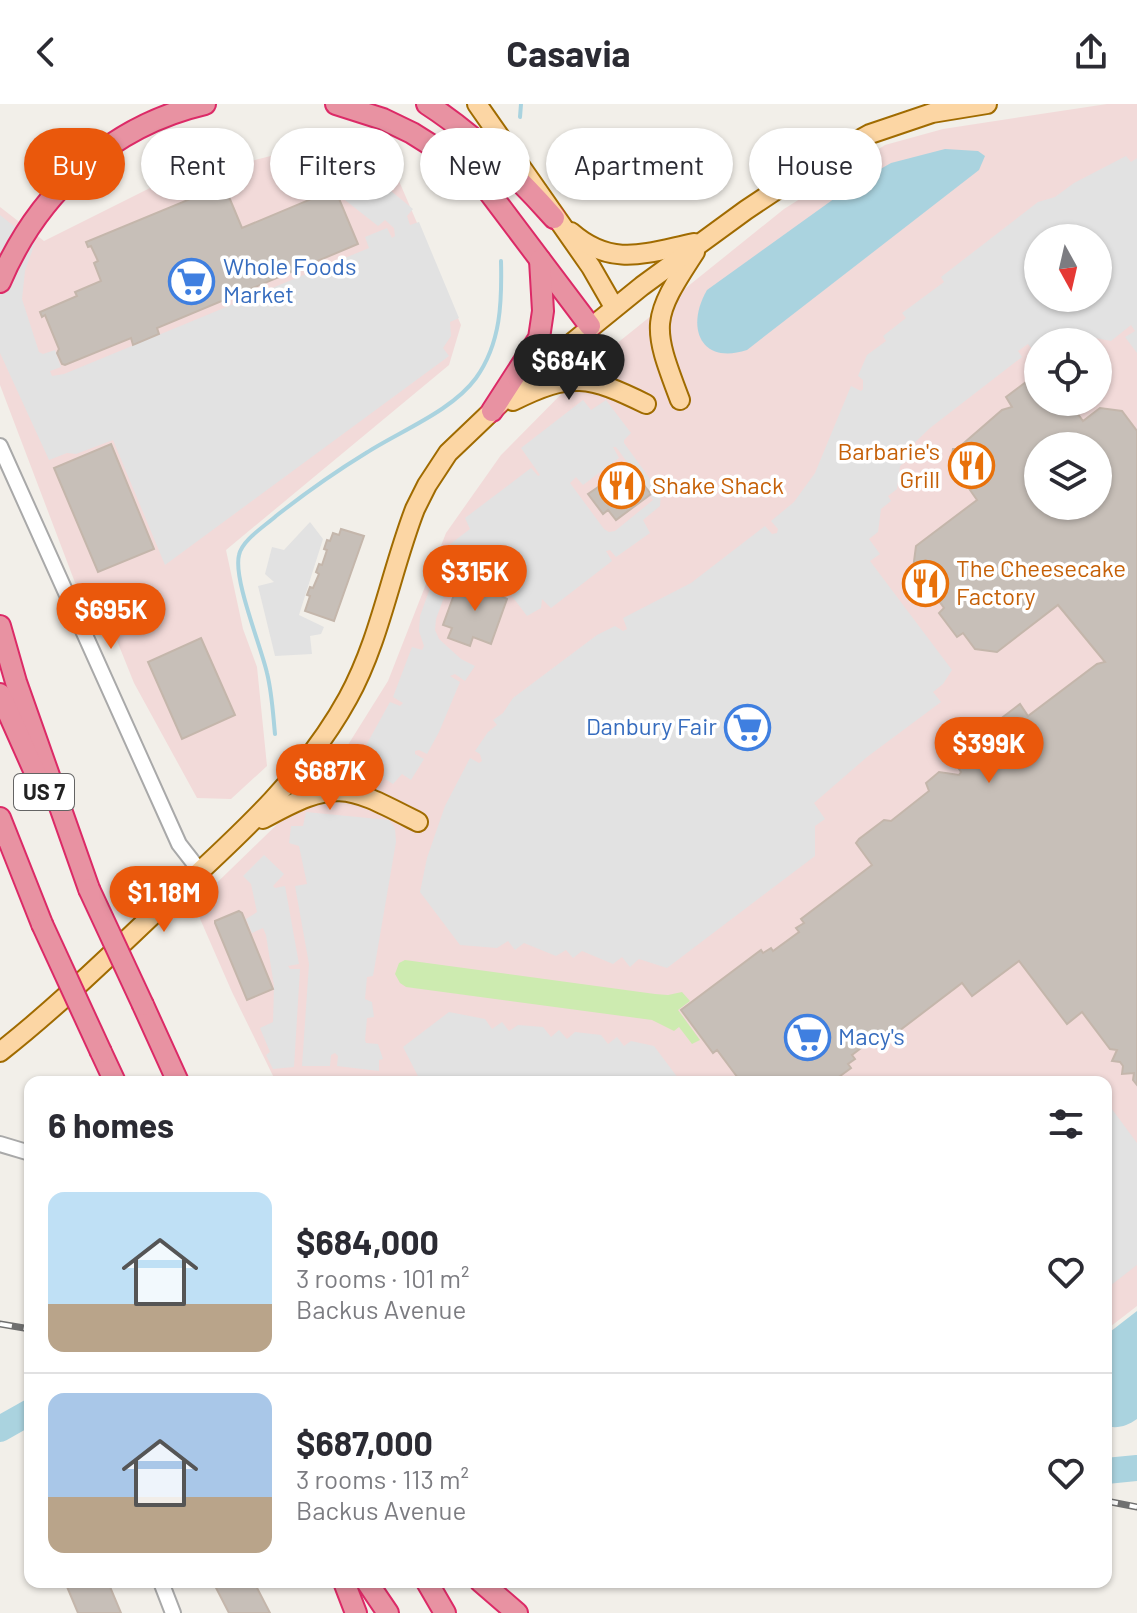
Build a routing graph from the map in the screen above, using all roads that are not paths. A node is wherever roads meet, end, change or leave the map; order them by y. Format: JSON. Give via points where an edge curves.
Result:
{"nodes":[{"id":1,"x":205,"y":104,"type":"edge"},
{"id":2,"x":336,"y":104,"type":"edge"},
{"id":3,"x":427,"y":104,"type":"edge"},
{"id":4,"x":477,"y":104,"type":"edge"},
{"id":5,"x":987,"y":104,"type":"edge"},
{"id":6,"x":554,"y":218,"type":"junction"},
{"id":7,"x":703,"y":241,"type":"junction"},
{"id":8,"x":540,"y":260,"type":"junction"},
{"id":9,"x":0,"y":282,"type":"edge"},
{"id":10,"x":614,"y":307,"type":"junction"},
{"id":11,"x":590,"y":326,"type":"junction"},
{"id":12,"x":680,"y":400,"type":"dead end"},
{"id":13,"x":646,"y":404,"type":"dead end"},
{"id":14,"x":492,"y":411,"type":"junction"},
{"id":15,"x":0,"y":446,"type":"edge"},
{"id":16,"x":0,"y":626,"type":"edge"},
{"id":17,"x":0,"y":694,"type":"edge"},
{"id":18,"x":0,"y":818,"type":"edge"},
{"id":19,"x":418,"y":822,"type":"dead end"},
{"id":20,"x":243,"y":830,"type":"junction"},
{"id":21,"x":0,"y":833,"type":"edge"},
{"id":22,"x":200,"y":871,"type":"junction"},
{"id":23,"x":89,"y":889,"type":"junction"},
{"id":24,"x":42,"y":924,"type":"junction"},
{"id":25,"x":0,"y":1052,"type":"edge"},
{"id":26,"x":112,"y":1076,"type":"edge"},
{"id":27,"x":175,"y":1076,"type":"edge"},
{"id":28,"x":0,"y":1144,"type":"edge"},
{"id":29,"x":24,"y":1151,"type":"edge"},
{"id":30,"x":163,"y":1588,"type":"edge"},
{"id":31,"x":346,"y":1588,"type":"edge"},
{"id":32,"x":371,"y":1588,"type":"edge"},
{"id":33,"x":430,"y":1588,"type":"edge"},
{"id":34,"x":488,"y":1588,"type":"edge"},
{"id":35,"x":173,"y":1613,"type":"edge"},
{"id":36,"x":356,"y":1613,"type":"edge"},
{"id":37,"x":388,"y":1613,"type":"edge"},
{"id":38,"x":445,"y":1613,"type":"edge"},
{"id":39,"x":517,"y":1613,"type":"edge"}],
"edges":[{"from":1,"to":9,"type":"highway","via":[[128,133],[77,170],[23,236]]},
{"from":2,"to":8,"type":"highway","via":[[383,119],[439,150],[489,192]]},
{"from":3,"to":6,"type":"highway","via":[[509,169]]},
{"from":4,"to":6,"type":"main road"},
{"from":5,"to":7,"type":"main road","via":[[932,113],[870,134],[782,185]]},
{"from":6,"to":7,"type":"main road","via":[[608,255]]},
{"from":6,"to":10,"type":"main road"},
{"from":7,"to":10,"type":"main road"},
{"from":7,"to":12,"type":"main road","via":[[669,292],[659,319],[662,349]]},
{"from":8,"to":11,"type":"highway"},
{"from":8,"to":14,"type":"highway","via":[[539,338]]},
{"from":10,"to":11,"type":"main road"},
{"from":11,"to":14,"type":"main road"},
{"from":13,"to":14,"type":"main road","via":[[601,383],[571,380],[536,389]]},
{"from":14,"to":20,"type":"main road","via":[[448,453],[427,485],[348,699],[297,774]]},
{"from":15,"to":22,"type":"street","via":[[179,844]]},
{"from":16,"to":23,"type":"highway"},
{"from":17,"to":23,"type":"highway","number":"US 7"},
{"from":18,"to":24,"type":"highway"},
{"from":19,"to":20,"type":"main road","via":[[363,794],[338,790],[290,803]]},
{"from":20,"to":22,"type":"main road"},
{"from":21,"to":24,"type":"highway","number":"US 7"},
{"from":22,"to":25,"type":"main road"},
{"from":23,"to":27,"type":"highway","number":"US 7","bridge":true},
{"from":24,"to":26,"type":"highway","number":"US 7","bridge":true},
{"from":28,"to":29,"type":"street"},
{"from":30,"to":35,"type":"street"},
{"from":31,"to":36,"type":"highway"},
{"from":32,"to":37,"type":"highway"},
{"from":33,"to":38,"type":"highway"},
{"from":34,"to":39,"type":"highway"}]}
